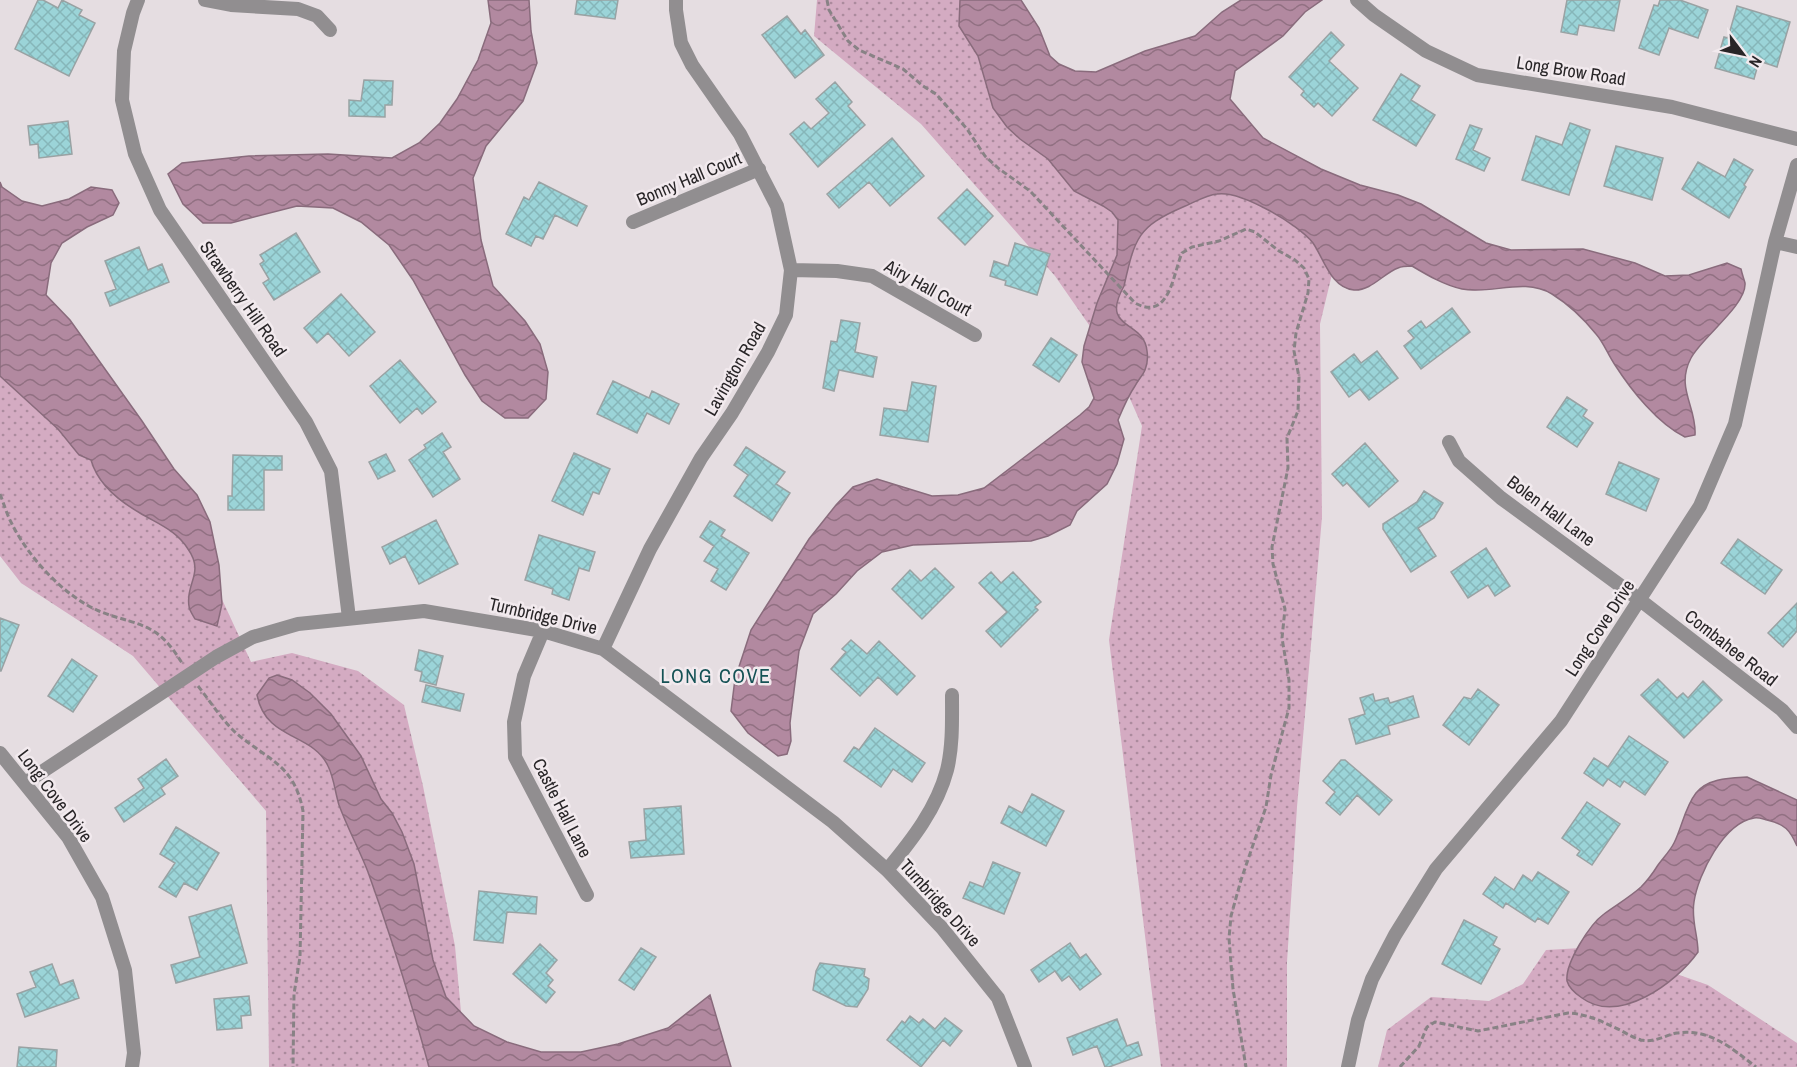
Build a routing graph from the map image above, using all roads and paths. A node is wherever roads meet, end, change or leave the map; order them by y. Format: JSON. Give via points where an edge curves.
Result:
{"nodes":[{"id":1,"x":138,"y":0,"type":"edge"},
{"id":2,"x":205,"y":0,"type":"edge"},
{"id":3,"x":676,"y":0,"type":"edge"},
{"id":4,"x":827,"y":0,"type":"edge"},
{"id":5,"x":1357,"y":0,"type":"edge"},
{"id":6,"x":330,"y":30,"type":"dead end"},
{"id":7,"x":1797,"y":139,"type":"edge"},
{"id":8,"x":1797,"y":165,"type":"edge"},
{"id":9,"x":759,"y":169,"type":"junction"},
{"id":10,"x":633,"y":222,"type":"dead end"},
{"id":11,"x":1775,"y":242,"type":"junction"},
{"id":12,"x":1797,"y":247,"type":"edge"},
{"id":13,"x":790,"y":270,"type":"junction"},
{"id":14,"x":975,"y":335,"type":"dead end"},
{"id":15,"x":1449,"y":442,"type":"dead end"},
{"id":16,"x":0,"y":494,"type":"edge"},
{"id":17,"x":1640,"y":600,"type":"junction"},
{"id":18,"x":349,"y":618,"type":"junction"},
{"id":19,"x":543,"y":631,"type":"junction"},
{"id":20,"x":603,"y":649,"type":"junction"},
{"id":21,"x":190,"y":674,"type":"junction"},
{"id":22,"x":952,"y":694,"type":"dead end"},
{"id":23,"x":1797,"y":727,"type":"edge"},
{"id":24,"x":0,"y":753,"type":"edge"},
{"id":25,"x":26,"y":783,"type":"junction"},
{"id":26,"x":887,"y":870,"type":"junction"},
{"id":27,"x":587,"y":896,"type":"dead end"},
{"id":28,"x":132,"y":1067,"type":"edge"},
{"id":29,"x":293,"y":1067,"type":"edge"},
{"id":30,"x":1025,"y":1067,"type":"edge"},
{"id":31,"x":1246,"y":1067,"type":"edge"},
{"id":32,"x":1348,"y":1067,"type":"edge"},
{"id":33,"x":1401,"y":1067,"type":"edge"},
{"id":34,"x":1756,"y":1067,"type":"edge"}],
"edges":[{"from":1,"to":18,"type":"street","name":"Strawberry Hill Road","via":[[124,51],[122,100],[135,154],[160,210],[306,422],[332,471]]},
{"from":2,"to":6,"type":"street","via":[[231,6],[298,9],[316,16]]},
{"from":3,"to":9,"type":"street","name":"Lavington Road","via":[[681,43]]},
{"from":4,"to":31,"type":"path","via":[[848,41],[859,50],[903,69],[936,94],[985,156],[1030,191],[1135,303],[1144,308],[1163,302],[1182,252],[1246,229],[1295,260],[1310,279],[1294,351],[1299,377],[1298,411],[1287,438],[1288,468],[1272,547],[1285,609],[1282,638],[1289,708],[1266,807],[1238,889],[1229,938]]},
{"from":5,"to":7,"type":"street","name":"Long Brow Road","via":[[1426,51],[1477,75],[1672,106]]},
{"from":8,"to":11,"type":"street","name":"Long Cove Drive"},
{"from":9,"to":10,"type":"street","name":"Bonny Hall Court"},
{"from":9,"to":13,"type":"street","name":"Lavington Road","via":[[777,206]]},
{"from":11,"to":12,"type":"street"},
{"from":11,"to":17,"type":"street","name":"Long Cove Drive","via":[[1735,424],[1700,506]]},
{"from":13,"to":14,"type":"street","name":"Airy Hall Court","via":[[872,276]]},
{"from":13,"to":20,"type":"street","name":"Lavington Road","via":[[786,315],[768,352],[701,458],[650,549]]},
{"from":15,"to":17,"type":"street","name":"Bolen Hall Lane","via":[[1459,461],[1501,498]]},
{"from":16,"to":21,"type":"path","via":[[23,543],[56,583],[99,611],[155,632],[170,645]]},
{"from":17,"to":23,"type":"street","name":"Combahee Road","via":[[1782,710]]},
{"from":17,"to":32,"type":"street","name":"Long Cove Drive","via":[[1561,721],[1436,869],[1412,906],[1372,979]]},
{"from":18,"to":19,"type":"street","name":"Turnbridge Drive","via":[[424,611]]},
{"from":18,"to":21,"type":"street","name":"Turnbridge Drive","via":[[298,624],[253,637]]},
{"from":19,"to":20,"type":"street","name":"Turnbridge Drive"},
{"from":19,"to":27,"type":"street","name":"Castle Hall Lane","via":[[524,676],[514,722],[515,757]]},
{"from":20,"to":26,"type":"street","name":"Turnbridge Drive","via":[[832,822]]},
{"from":21,"to":25,"type":"street","name":"Turnbridge Drive"},
{"from":21,"to":29,"type":"path","via":[[234,730],[286,771],[299,791],[303,811],[300,957],[294,994]]},
{"from":22,"to":26,"type":"street","via":[[947,769],[940,788],[917,833]]},
{"from":24,"to":25,"type":"street","name":"Long Cove Drive"},
{"from":25,"to":28,"type":"street","name":"Long Cove Drive","via":[[68,837],[102,897],[124,970],[134,1053]]},
{"from":26,"to":30,"type":"street","name":"Turnbridge Drive","via":[[942,928],[998,998]]},
{"from":33,"to":34,"type":"path","via":[[1434,1022],[1478,1031],[1568,1013],[1598,1019],[1641,1040],[1652,1041],[1678,1033],[1712,1037]]}]}
